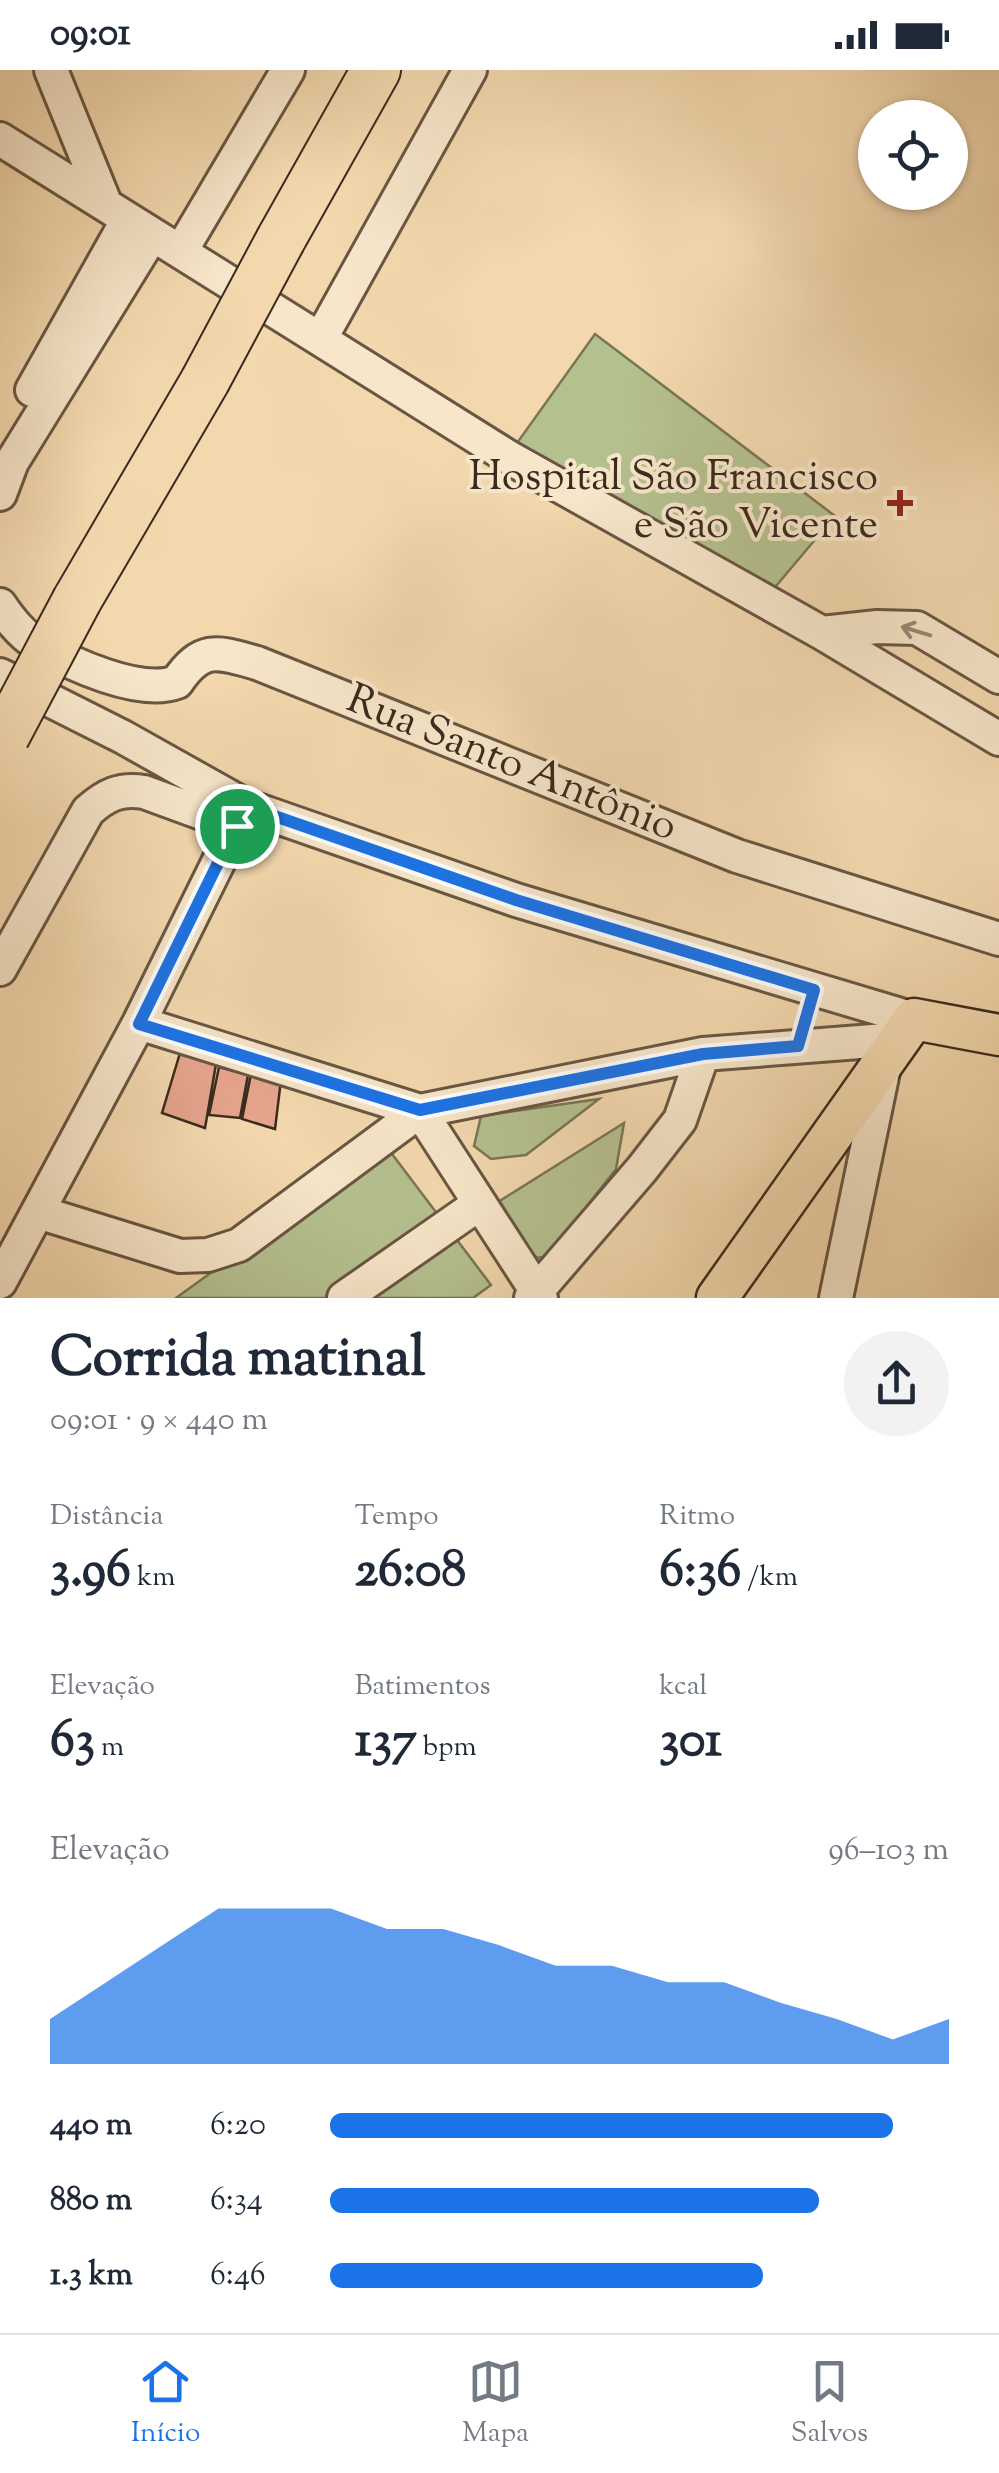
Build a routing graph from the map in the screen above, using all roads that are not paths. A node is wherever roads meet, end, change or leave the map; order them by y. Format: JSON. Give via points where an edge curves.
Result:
{"nodes":[{"id":1,"x":51,"y":70,"type":"edge"},
{"id":2,"x":288,"y":70,"type":"edge"},
{"id":3,"x":376,"y":70,"type":"edge"},
{"id":4,"x":470,"y":70,"type":"edge"},
{"id":5,"x":0,"y":140,"type":"edge"},
{"id":6,"x":128,"y":220,"type":"junction"},
{"id":7,"x":181,"y":252,"type":"junction"},
{"id":8,"x":321,"y":338,"type":"junction"},
{"id":9,"x":4,"y":455,"type":"edge"},
{"id":10,"x":0,"y":494,"type":"edge"},
{"id":11,"x":0,"y":606,"type":"edge"},
{"id":12,"x":822,"y":633,"type":"junction"},
{"id":13,"x":0,"y":675,"type":"edge"},
{"id":14,"x":999,"y":677,"type":"edge"},
{"id":15,"x":999,"y":740,"type":"edge"},
{"id":16,"x":3,"y":741,"type":"edge"},
{"id":17,"x":242,"y":816,"type":"junction"},
{"id":18,"x":999,"y":940,"type":"edge"},
{"id":19,"x":0,"y":969,"type":"edge"},
{"id":20,"x":814,"y":990,"type":"junction"},
{"id":21,"x":139,"y":1024,"type":"junction"},
{"id":22,"x":999,"y":1035,"type":"edge"},
{"id":23,"x":899,"y":1039,"type":"junction"},
{"id":24,"x":798,"y":1046,"type":"junction"},
{"id":25,"x":703,"y":1054,"type":"junction"},
{"id":26,"x":420,"y":1110,"type":"junction"},
{"id":27,"x":479,"y":1204,"type":"junction"},
{"id":28,"x":38,"y":1212,"type":"junction"},
{"id":29,"x":0,"y":1282,"type":"edge"},
{"id":30,"x":536,"y":1296,"type":"edge"},
{"id":31,"x":344,"y":1298,"type":"edge"},
{"id":32,"x":716,"y":1298,"type":"edge"},
{"id":33,"x":836,"y":1298,"type":"edge"}],
"edges":[{"from":1,"to":6,"type":"street"},
{"from":2,"to":7,"type":"street"},
{"from":3,"to":16,"type":"highway","bridge":true},
{"from":4,"to":8,"type":"street"},
{"from":5,"to":6,"type":"street"},
{"from":6,"to":7,"type":"street"},
{"from":6,"to":9,"type":"street"},
{"from":7,"to":8,"type":"street"},
{"from":8,"to":12,"type":"street","via":[[510,458]]},
{"from":9,"to":10,"type":"street"},
{"from":11,"to":18,"type":"street","name":"Rua Santo Antônio","via":[[35,644],[96,672],[154,686],[177,682],[205,655],[257,663],[737,856]]},
{"from":14,"to":12,"type":"street","one_way":true,"via":[[917,628]]},
{"from":12,"to":15,"type":"street"},
{"from":13,"to":17,"type":"street","via":[[123,737]]},
{"from":17,"to":19,"type":"street","via":[[144,792],[102,798],[88,811]]},
{"from":17,"to":20,"type":"street"},
{"from":17,"to":21,"type":"street"},
{"from":20,"to":23,"type":"street"},
{"from":20,"to":24,"type":"street"},
{"from":21,"to":26,"type":"street"},
{"from":21,"to":28,"type":"street"},
{"from":22,"to":23,"type":"main road"},
{"from":23,"to":24,"type":"street"},
{"from":23,"to":32,"type":"main road"},
{"from":23,"to":33,"type":"street"},
{"from":24,"to":25,"type":"street"},
{"from":25,"to":26,"type":"street"},
{"from":25,"to":30,"type":"street","via":[[680,1120]]},
{"from":26,"to":27,"type":"street"},
{"from":26,"to":28,"type":"street","via":[[239,1245],[208,1255],[180,1256]]},
{"from":27,"to":30,"type":"street"},
{"from":27,"to":31,"type":"street"},
{"from":28,"to":29,"type":"street"}]}
